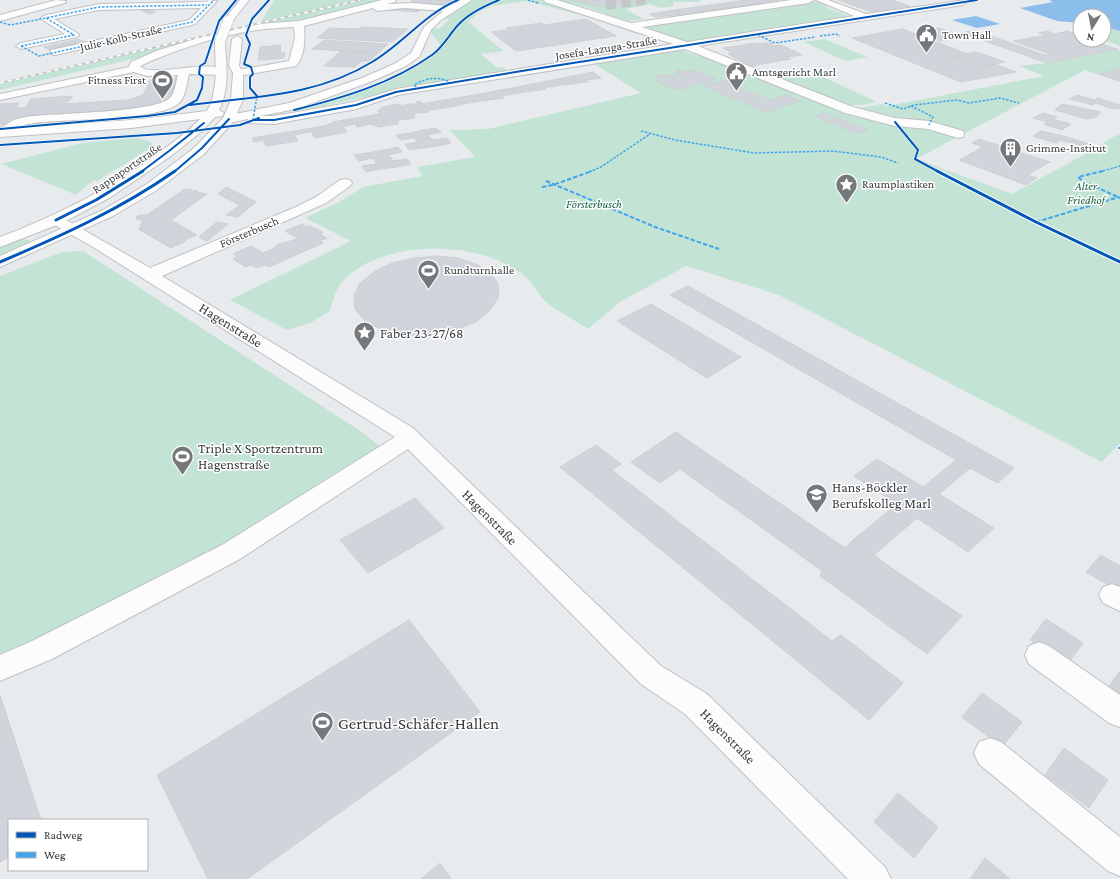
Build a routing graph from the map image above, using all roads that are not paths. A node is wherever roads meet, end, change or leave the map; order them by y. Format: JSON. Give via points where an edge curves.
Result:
{"nodes":[{"id":1,"x":65,"y":0,"type":"edge"},
{"id":2,"x":245,"y":0,"type":"edge"},
{"id":3,"x":259,"y":0,"type":"edge"},
{"id":4,"x":392,"y":0,"type":"edge"},
{"id":5,"x":455,"y":0,"type":"edge"},
{"id":6,"x":468,"y":0,"type":"edge"},
{"id":7,"x":548,"y":0,"type":"edge"},
{"id":8,"x":809,"y":0,"type":"edge"},
{"id":9,"x":820,"y":0,"type":"edge"},
{"id":10,"x":961,"y":1,"type":"edge"},
{"id":11,"x":211,"y":3,"type":"edge"},
{"id":12,"x":361,"y":7,"type":"junction"},
{"id":13,"x":438,"y":8,"type":"junction"},
{"id":14,"x":450,"y":9,"type":"junction"},
{"id":15,"x":866,"y":17,"type":"junction"},
{"id":16,"x":0,"y":18,"type":"edge"},
{"id":17,"x":46,"y":18,"type":"junction"},
{"id":18,"x":300,"y":24,"type":"junction"},
{"id":19,"x":10,"y":25,"type":"dead end"},
{"id":20,"x":631,"y":26,"type":"junction"},
{"id":21,"x":686,"y":45,"type":"junction"},
{"id":22,"x":134,"y":69,"type":"junction"},
{"id":23,"x":184,"y":71,"type":"junction"},
{"id":24,"x":216,"y":71,"type":"junction"},
{"id":25,"x":238,"y":73,"type":"junction"},
{"id":26,"x":0,"y":97,"type":"edge"},
{"id":27,"x":231,"y":114,"type":"junction"},
{"id":28,"x":179,"y":118,"type":"junction"},
{"id":29,"x":208,"y":118,"type":"junction"},
{"id":30,"x":253,"y":120,"type":"dead end"},
{"id":31,"x":0,"y":133,"type":"edge"},
{"id":32,"x":958,"y":134,"type":"dead end"},
{"id":33,"x":0,"y":141,"type":"edge"},
{"id":34,"x":345,"y":183,"type":"dead end"},
{"id":35,"x":65,"y":225,"type":"junction"},
{"id":36,"x":0,"y":242,"type":"edge"},
{"id":37,"x":0,"y":262,"type":"edge"},
{"id":38,"x":149,"y":275,"type":"junction"},
{"id":39,"x":410,"y":438,"type":"junction"},
{"id":40,"x":1039,"y":655,"type":"dead end"},
{"id":41,"x":0,"y":668,"type":"edge"},
{"id":42,"x":1120,"y":713,"type":"edge"},
{"id":43,"x":990,"y":753,"type":"dead end"},
{"id":44,"x":1120,"y":859,"type":"edge"},
{"id":45,"x":873,"y":879,"type":"edge"}],
"edges":[{"from":1,"to":16,"type":"street"},
{"from":2,"to":24,"type":"street","bridge":true,"via":[[228,21],[220,41],[214,48]]},
{"from":3,"to":25,"type":"street","via":[[244,20],[237,39],[234,66]]},
{"from":4,"to":12,"type":"street"},
{"from":5,"to":13,"type":"street"},
{"from":6,"to":14,"type":"street"},
{"from":7,"to":20,"type":"street"},
{"from":8,"to":20,"type":"street"},
{"from":9,"to":15,"type":"street"},
{"from":10,"to":15,"type":"street","name":"Josefa-Lazuga-Straße"},
{"from":11,"to":17,"type":"street","via":[[99,7]]},
{"from":11,"to":17,"type":"street","name":"Julie-Kolb-Straße","via":[[192,22],[39,56],[21,46],[74,35]]},
{"from":12,"to":13,"type":"street"},
{"from":12,"to":18,"type":"street"},
{"from":13,"to":14,"type":"street"},
{"from":14,"to":27,"type":"street","via":[[427,29],[415,55],[400,65],[292,106]]},
{"from":15,"to":21,"type":"street","name":"Josefa-Lazuga-Straße"},
{"from":17,"to":19,"type":"street"},
{"from":18,"to":22,"type":"street","via":[[258,27],[205,39],[148,58],[135,64]]},
{"from":18,"to":25,"type":"street","via":[[300,38],[292,64]]},
{"from":20,"to":21,"type":"street"},
{"from":21,"to":30,"type":"street","name":"Josefa-Lazuga-Straße","via":[[396,92],[356,105],[274,120]]},
{"from":21,"to":32,"type":"street","via":[[849,110],[895,122],[929,125]]},
{"from":22,"to":23,"type":"street","via":[[142,73]]},
{"from":22,"to":26,"type":"street"},
{"from":23,"to":24,"type":"street"},
{"from":23,"to":31,"type":"street","via":[[175,101],[170,104],[138,111],[25,121]]},
{"from":24,"to":28,"type":"street","via":[[200,107]]},
{"from":24,"to":29,"type":"street","via":[[221,79],[217,102]]},
{"from":25,"to":27,"type":"street","via":[[237,100]]},
{"from":27,"to":29,"type":"street"},
{"from":27,"to":35,"type":"street","name":"Rappaportstraße","via":[[199,151],[172,173],[114,209]]},
{"from":28,"to":29,"type":"street"},
{"from":28,"to":31,"type":"street","via":[[72,129]]},
{"from":29,"to":33,"type":"street","via":[[68,137]]},
{"from":29,"to":35,"type":"street","name":"Rappaportstraße","via":[[157,162],[91,203]]},
{"from":34,"to":38,"type":"street","name":"Försterbusch","via":[[301,210]]},
{"from":35,"to":36,"type":"street","name":"Rappaportstraße"},
{"from":35,"to":37,"type":"street","name":"Rappaportstraße"},
{"from":35,"to":38,"type":"street","name":"Hagenstraße"},
{"from":38,"to":39,"type":"street","name":"Hagenstraße"},
{"from":39,"to":41,"type":"street","via":[[231,552],[42,650]]},
{"from":39,"to":45,"type":"street","name":"Hagenstraße","via":[[651,675],[696,704]]},
{"from":40,"to":42,"type":"street"},
{"from":43,"to":44,"type":"street"}]}
